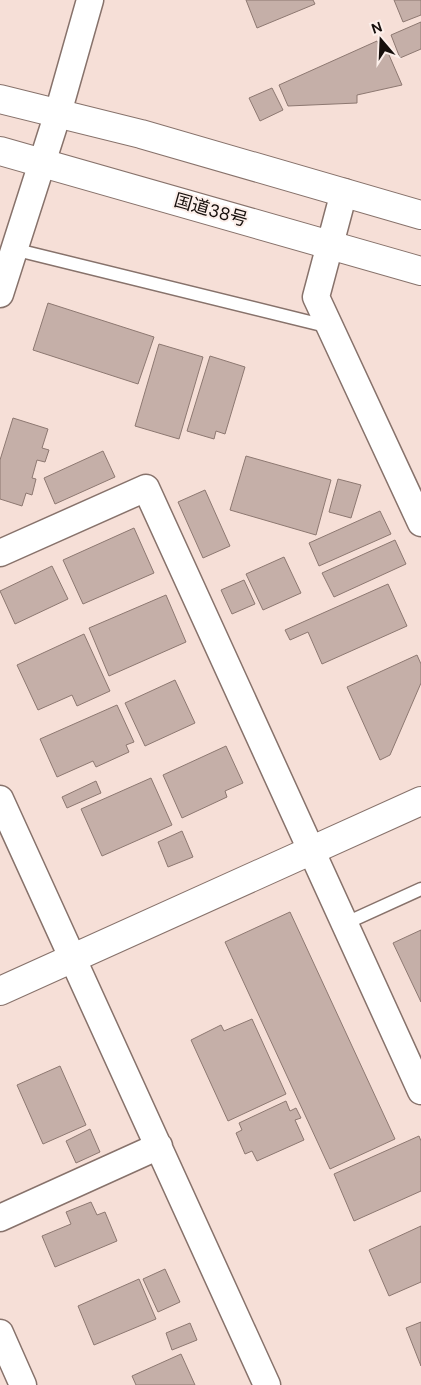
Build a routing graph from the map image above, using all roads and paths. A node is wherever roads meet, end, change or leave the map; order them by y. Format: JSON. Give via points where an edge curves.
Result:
{"nodes":[{"id":1,"x":90,"y":0,"type":"edge"},
{"id":2,"x":0,"y":99,"type":"edge"},
{"id":3,"x":58,"y":113,"type":"junction"},
{"id":4,"x":0,"y":151,"type":"edge"},
{"id":5,"x":41,"y":163,"type":"junction"},
{"id":6,"x":344,"y":192,"type":"junction"},
{"id":7,"x":421,"y":214,"type":"edge"},
{"id":8,"x":329,"y":245,"type":"junction"},
{"id":9,"x":8,"y":256,"type":"edge"},
{"id":10,"x":421,"y":272,"type":"edge"},
{"id":11,"x":0,"y":294,"type":"edge"},
{"id":12,"x":330,"y":328,"type":"junction"},
{"id":13,"x":421,"y":523,"type":"edge"},
{"id":14,"x":0,"y":553,"type":"edge"},
{"id":15,"x":0,"y":799,"type":"edge"},
{"id":16,"x":421,"y":801,"type":"edge"},
{"id":17,"x":312,"y":852,"type":"junction"},
{"id":18,"x":421,"y":889,"type":"edge"},
{"id":19,"x":344,"y":924,"type":"junction"},
{"id":20,"x":72,"y":958,"type":"junction"},
{"id":21,"x":0,"y":991,"type":"edge"},
{"id":22,"x":421,"y":1091,"type":"edge"},
{"id":23,"x":159,"y":1146,"type":"junction"},
{"id":24,"x":0,"y":1218,"type":"edge"},
{"id":25,"x":0,"y":1334,"type":"edge"},
{"id":26,"x":23,"y":1385,"type":"edge"},
{"id":27,"x":267,"y":1385,"type":"edge"}],
"edges":[{"from":1,"to":3,"type":"street"},
{"from":2,"to":3,"type":"main road"},
{"from":3,"to":5,"type":"street"},
{"from":3,"to":6,"type":"main road"},
{"from":4,"to":5,"type":"main road","name":"国道38号"},
{"from":5,"to":8,"type":"main road","name":"国道38号"},
{"from":5,"to":9,"type":"street"},
{"from":6,"to":7,"type":"main road"},
{"from":6,"to":8,"type":"street"},
{"from":8,"to":10,"type":"main road","name":"国道38号"},
{"from":8,"to":12,"type":"street","via":[[316,297]]},
{"from":9,"to":11,"type":"street"},
{"from":9,"to":12,"type":"lane"},
{"from":12,"to":13,"type":"street"},
{"from":14,"to":17,"type":"street","via":[[146,488]]},
{"from":15,"to":20,"type":"street"},
{"from":16,"to":17,"type":"main road"},
{"from":17,"to":19,"type":"street"},
{"from":17,"to":20,"type":"main road"},
{"from":18,"to":19,"type":"lane"},
{"from":19,"to":22,"type":"street"},
{"from":20,"to":21,"type":"main road"},
{"from":20,"to":23,"type":"street"},
{"from":23,"to":24,"type":"street"},
{"from":23,"to":27,"type":"street"},
{"from":25,"to":26,"type":"street"}]}
